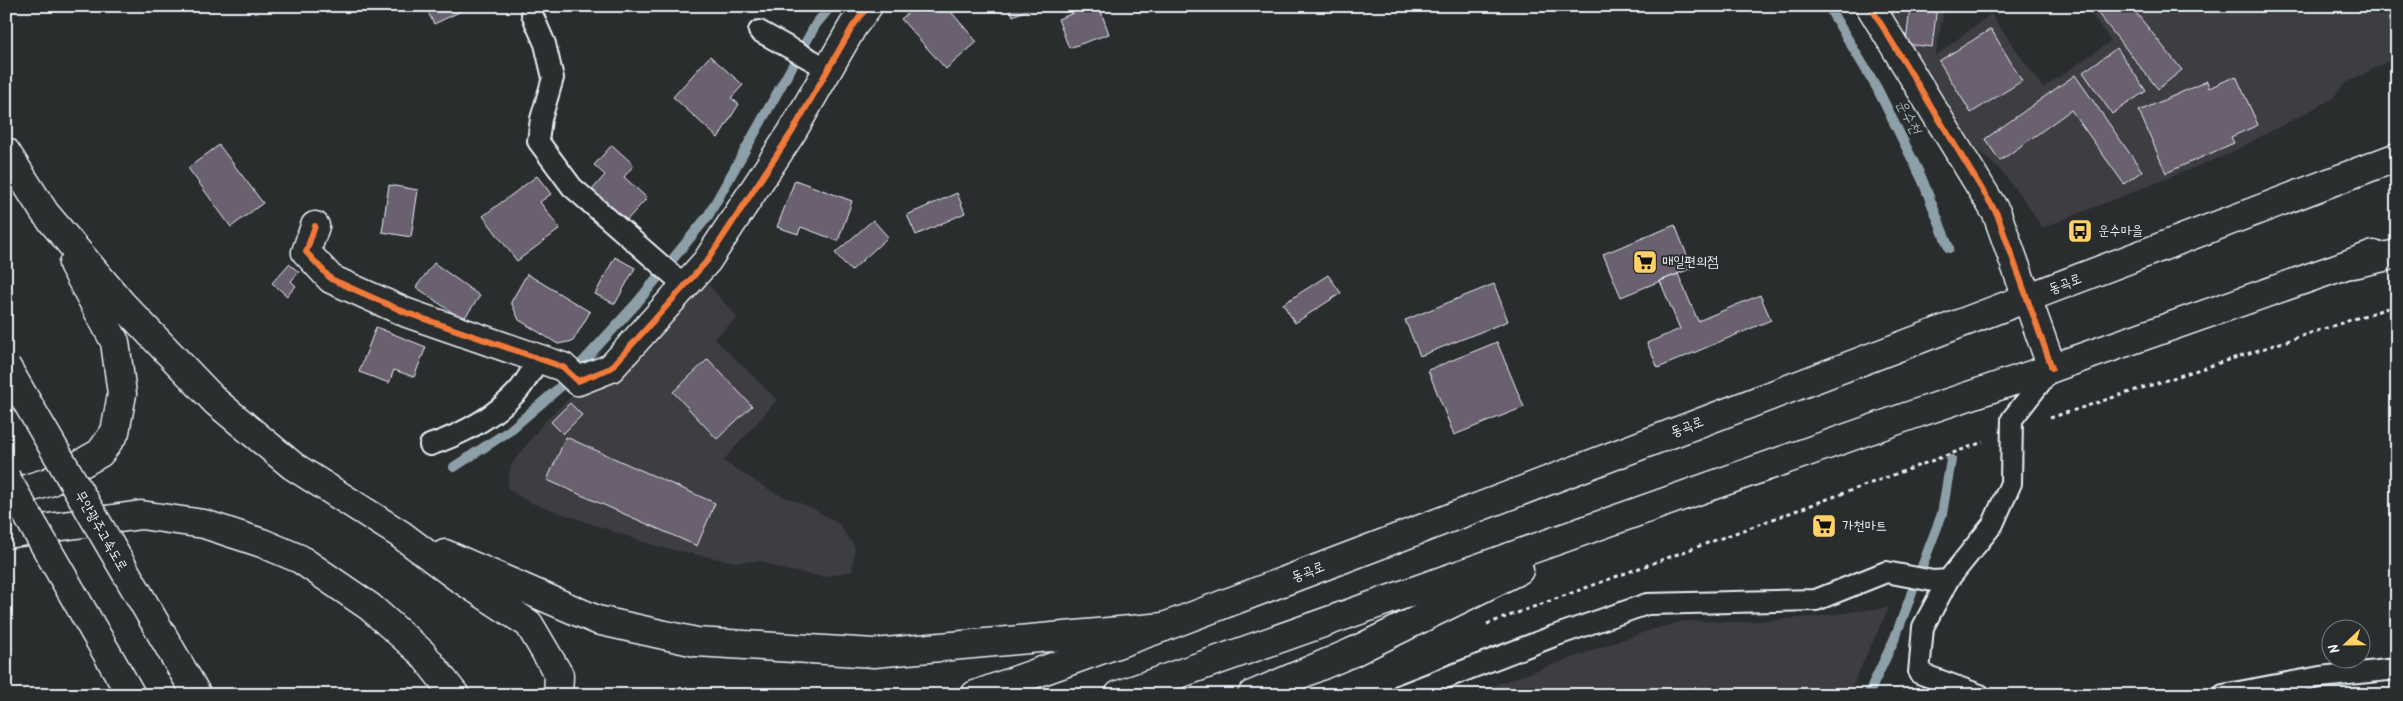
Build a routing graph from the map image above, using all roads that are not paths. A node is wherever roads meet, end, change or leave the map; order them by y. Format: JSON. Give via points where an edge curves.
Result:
{"nodes":[{"id":1,"x":532,"y":6,"type":"edge"},
{"id":2,"x":868,"y":6,"type":"edge"},
{"id":3,"x":1870,"y":6,"type":"edge"},
{"id":4,"x":759,"y":31,"type":"dead end"},
{"id":5,"x":821,"y":65,"type":"junction"},
{"id":6,"x":2397,"y":144,"type":"edge"},
{"id":7,"x":6,"y":152,"type":"edge"},
{"id":8,"x":2397,"y":157,"type":"edge"},
{"id":9,"x":2331,"y":180,"type":"junction"},
{"id":10,"x":45,"y":213,"type":"junction"},
{"id":11,"x":315,"y":226,"type":"dead end"},
{"id":12,"x":2397,"y":246,"type":"edge"},
{"id":13,"x":2397,"y":254,"type":"edge"},
{"id":14,"x":2352,"y":264,"type":"junction"},
{"id":15,"x":681,"y":282,"type":"junction"},
{"id":16,"x":2026,"y":299,"type":"junction"},
{"id":17,"x":6,"y":366,"type":"edge"},
{"id":18,"x":2052,"y":368,"type":"junction"},
{"id":19,"x":560,"y":369,"type":"junction"},
{"id":20,"x":430,"y":445,"type":"dead end"},
{"id":21,"x":6,"y":478,"type":"edge"},
{"id":22,"x":6,"y":490,"type":"edge"},
{"id":23,"x":1626,"y":517,"type":"junction"},
{"id":24,"x":6,"y":534,"type":"edge"},
{"id":25,"x":400,"y":534,"type":"junction"},
{"id":26,"x":1940,"y":581,"type":"junction"},
{"id":27,"x":1164,"y":627,"type":"junction"},
{"id":28,"x":1353,"y":652,"type":"junction"},
{"id":29,"x":2397,"y":669,"type":"edge"},
{"id":30,"x":131,"y":695,"type":"edge"},
{"id":31,"x":197,"y":695,"type":"edge"},
{"id":32,"x":455,"y":695,"type":"edge"},
{"id":33,"x":558,"y":695,"type":"edge"},
{"id":34,"x":976,"y":695,"type":"edge"},
{"id":35,"x":1120,"y":695,"type":"edge"},
{"id":36,"x":1252,"y":695,"type":"edge"},
{"id":37,"x":1287,"y":695,"type":"edge"},
{"id":38,"x":1401,"y":695,"type":"edge"},
{"id":39,"x":1980,"y":695,"type":"edge"},
{"id":40,"x":2223,"y":695,"type":"edge"}],
"edges":[{"from":1,"to":15,"type":"lane","via":[[553,78],[538,140],[572,187]]},
{"from":2,"to":5,"type":"main road"},
{"from":3,"to":16,"type":"main road","via":[[1997,214]]},
{"from":4,"to":5,"type":"lane"},
{"from":5,"to":15,"type":"main road","via":[[792,132],[707,261]]},
{"from":6,"to":9,"type":"main road"},
{"from":7,"to":10,"type":"main road"},
{"from":8,"to":9,"type":"main road","name":"동곡로"},
{"from":9,"to":16,"type":"main road","name":"동곡로"},
{"from":10,"to":22,"type":"main road","via":[[115,342],[122,394],[115,432],[100,453],[50,482],[16,492]]},
{"from":10,"to":25,"type":"main road","via":[[122,304],[216,402],[293,466]]},
{"from":11,"to":19,"type":"main road","via":[[306,252],[331,279],[407,313]]},
{"from":12,"to":14,"type":"main road"},
{"from":13,"to":14,"type":"main road"},
{"from":14,"to":18,"type":"main road"},
{"from":15,"to":19,"type":"main road","via":[[611,368]]},
{"from":16,"to":18,"type":"main road"},
{"from":16,"to":27,"type":"main road","name":"동곡로"},
{"from":17,"to":31,"type":"main road","name":"무안광주고속도로","bridge":true},
{"from":18,"to":23,"type":"main road"},
{"from":18,"to":26,"type":"lane","via":[[2012,419],[2012,483],[1993,524]]},
{"from":19,"to":20,"type":"lane","via":[[519,390],[496,411],[458,436]]},
{"from":21,"to":30,"type":"main road","bridge":true},
{"from":23,"to":28,"type":"main road"},
{"from":23,"to":35,"type":"main road"},
{"from":24,"to":32,"type":"main road","via":[[141,515],[204,524],[262,543],[300,559],[370,607],[422,653]]},
{"from":25,"to":27,"type":"main road","via":[[597,620],[696,642],[874,653]]},
{"from":25,"to":33,"type":"main road","via":[[529,624],[559,675]]},
{"from":26,"to":38,"type":"lane","via":[[1886,572],[1816,600],[1647,604]]},
{"from":26,"to":39,"type":"lane","via":[[1923,627],[1919,672]]},
{"from":27,"to":34,"type":"main road","name":"동곡로"},
{"from":28,"to":36,"type":"main road"},
{"from":28,"to":37,"type":"main road"},
{"from":29,"to":40,"type":"lane","via":[[2320,676]]}]}
